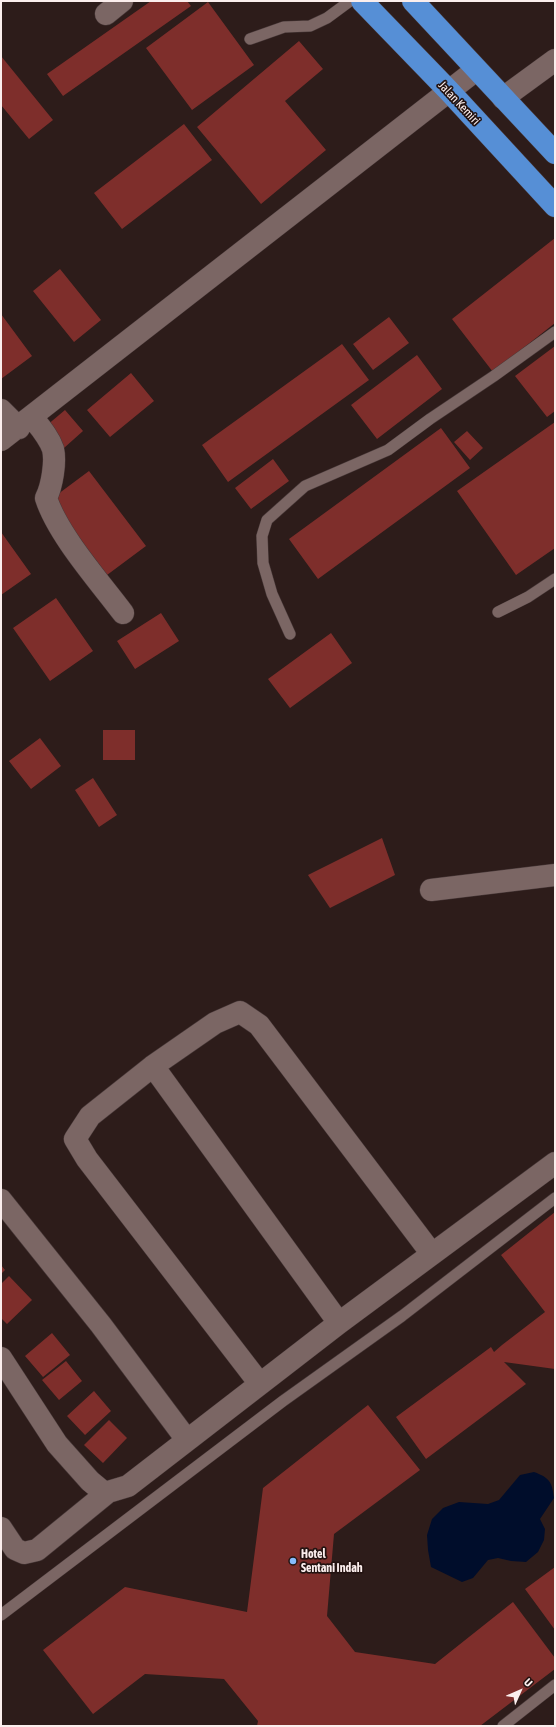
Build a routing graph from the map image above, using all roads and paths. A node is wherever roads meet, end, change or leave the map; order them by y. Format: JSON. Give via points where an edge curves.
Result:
{"nodes":[{"id":1,"x":350,"y":1,"type":"edge"},
{"id":2,"x":362,"y":1,"type":"edge"},
{"id":3,"x":414,"y":1,"type":"edge"},
{"id":4,"x":250,"y":39,"type":"dead end"},
{"id":5,"x":555,"y":60,"type":"edge"},
{"id":6,"x":476,"y":70,"type":"junction"},
{"id":7,"x":449,"y":92,"type":"junction"},
{"id":8,"x":503,"y":98,"type":"junction"},
{"id":9,"x":555,"y":153,"type":"edge"},
{"id":10,"x":555,"y":206,"type":"edge"},
{"id":11,"x":555,"y":332,"type":"edge"},
{"id":12,"x":1,"y":410,"type":"edge"},
{"id":13,"x":25,"y":423,"type":"junction"},
{"id":14,"x":1,"y":440,"type":"edge"},
{"id":15,"x":555,"y":579,"type":"edge"},
{"id":16,"x":498,"y":612,"type":"dead end"},
{"id":17,"x":123,"y":613,"type":"dead end"},
{"id":18,"x":290,"y":634,"type":"dead end"},
{"id":19,"x":555,"y":875,"type":"edge"},
{"id":20,"x":431,"y":890,"type":"dead end"},
{"id":21,"x":153,"y":1066,"type":"junction"},
{"id":22,"x":555,"y":1163,"type":"edge"},
{"id":23,"x":555,"y":1198,"type":"edge"},
{"id":24,"x":1,"y":1200,"type":"edge"},
{"id":25,"x":432,"y":1254,"type":"junction"},
{"id":26,"x":339,"y":1323,"type":"junction"},
{"id":27,"x":1,"y":1358,"type":"edge"},
{"id":28,"x":260,"y":1384,"type":"junction"},
{"id":29,"x":187,"y":1440,"type":"junction"},
{"id":30,"x":108,"y":1492,"type":"junction"},
{"id":31,"x":1,"y":1528,"type":"edge"},
{"id":32,"x":1,"y":1615,"type":"edge"},
{"id":33,"x":555,"y":1685,"type":"edge"},
{"id":34,"x":503,"y":1726,"type":"edge"}],
"edges":[{"from":1,"to":4,"type":"lane","via":[[327,18],[310,26],[284,27]]},
{"from":2,"to":7,"type":"highway","name":"Jalan Kemiri"},
{"from":3,"to":6,"type":"highway"},
{"from":5,"to":8,"type":"street"},
{"from":6,"to":7,"type":"street"},
{"from":6,"to":8,"type":"highway"},
{"from":7,"to":10,"type":"highway","name":"Jalan Kemiri"},
{"from":7,"to":13,"type":"street"},
{"from":8,"to":9,"type":"highway"},
{"from":11,"to":18,"type":"lane","via":[[388,450],[305,486],[267,520],[262,536],[263,563],[272,594]]},
{"from":12,"to":13,"type":"street"},
{"from":13,"to":14,"type":"street"},
{"from":13,"to":17,"type":"street","via":[[47,437],[53,450],[53,471],[46,498],[49,508],[74,548]]},
{"from":15,"to":16,"type":"lane","via":[[528,597]]},
{"from":19,"to":20,"type":"street"},
{"from":21,"to":25,"type":"street","via":[[215,1023],[240,1012],[259,1025]]},
{"from":21,"to":26,"type":"street"},
{"from":21,"to":28,"type":"street","via":[[90,1116],[75,1139],[87,1159]]},
{"from":22,"to":25,"type":"street"},
{"from":23,"to":32,"type":"lane","via":[[402,1316],[283,1401]]},
{"from":24,"to":29,"type":"street","via":[[101,1325]]},
{"from":25,"to":26,"type":"street"},
{"from":26,"to":28,"type":"street"},
{"from":27,"to":30,"type":"street","via":[[58,1444],[97,1487]]},
{"from":28,"to":29,"type":"street"},
{"from":29,"to":30,"type":"street","via":[[128,1486]]},
{"from":30,"to":31,"type":"street","via":[[37,1550],[24,1554],[15,1548]]},
{"from":33,"to":34,"type":"lane"}]}
